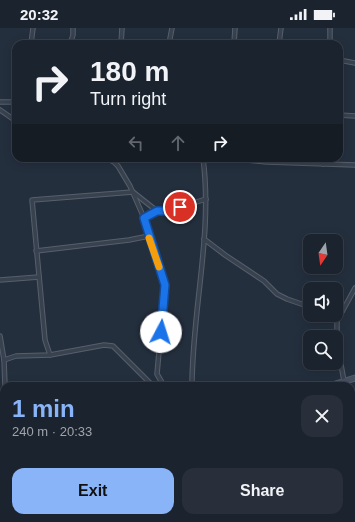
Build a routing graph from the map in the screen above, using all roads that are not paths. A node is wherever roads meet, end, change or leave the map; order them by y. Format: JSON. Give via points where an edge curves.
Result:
{"nodes":[{"id":1,"x":32,"y":28,"type":"edge"},
{"id":2,"x":72,"y":28,"type":"edge"},
{"id":3,"x":122,"y":28,"type":"edge"},
{"id":4,"x":172,"y":28,"type":"edge"},
{"id":5,"x":235,"y":28,"type":"edge"},
{"id":6,"x":281,"y":28,"type":"edge"},
{"id":7,"x":330,"y":28,"type":"edge"},
{"id":8,"x":31,"y":40,"type":"edge"},
{"id":9,"x":71,"y":40,"type":"edge"},
{"id":10,"x":121,"y":40,"type":"edge"},
{"id":11,"x":170,"y":40,"type":"edge"},
{"id":12,"x":234,"y":40,"type":"edge"},
{"id":13,"x":280,"y":40,"type":"edge"},
{"id":14,"x":330,"y":40,"type":"edge"},
{"id":15,"x":343,"y":61,"type":"edge"},
{"id":16,"x":355,"y":63,"type":"edge"},
{"id":17,"x":0,"y":102,"type":"edge"},
{"id":18,"x":12,"y":102,"type":"edge"},
{"id":19,"x":0,"y":110,"type":"edge"},
{"id":20,"x":343,"y":115,"type":"edge"},
{"id":21,"x":355,"y":116,"type":"edge"},
{"id":22,"x":12,"y":118,"type":"edge"},
{"id":23,"x":114,"y":162,"type":"edge"},
{"id":24,"x":204,"y":162,"type":"edge"},
{"id":25,"x":267,"y":162,"type":"edge"},
{"id":26,"x":323,"y":164,"type":"joint"},
{"id":27,"x":355,"y":165,"type":"edge"},
{"id":28,"x":133,"y":192,"type":"junction"},
{"id":29,"x":206,"y":199,"type":"junction"},
{"id":30,"x":157,"y":211,"type":"junction"},
{"id":31,"x":144,"y":218,"type":"junction"},
{"id":32,"x":149,"y":236,"type":"junction"},
{"id":33,"x":204,"y":239,"type":"junction"},
{"id":34,"x":36,"y":251,"type":"junction"},
{"id":35,"x":39,"y":277,"type":"junction"},
{"id":36,"x":0,"y":280,"type":"edge"},
{"id":37,"x":355,"y":288,"type":"edge"},
{"id":38,"x":303,"y":305,"type":"edge"},
{"id":39,"x":343,"y":310,"type":"edge"},
{"id":40,"x":337,"y":322,"type":"edge"},
{"id":41,"x":0,"y":336,"type":"edge"},
{"id":42,"x":50,"y":355,"type":"junction"},
{"id":43,"x":4,"y":360,"type":"junction"},
{"id":44,"x":355,"y":378,"type":"edge"},
{"id":45,"x":344,"y":381,"type":"junction"},
{"id":46,"x":5,"y":382,"type":"edge"},
{"id":47,"x":149,"y":382,"type":"edge"},
{"id":48,"x":162,"y":382,"type":"edge"},
{"id":49,"x":192,"y":382,"type":"edge"},
{"id":50,"x":341,"y":382,"type":"edge"}],
"edges":[{"from":1,"to":8,"type":"street"},
{"from":2,"to":9,"type":"street"},
{"from":3,"to":10,"type":"street"},
{"from":4,"to":11,"type":"street"},
{"from":5,"to":12,"type":"street"},
{"from":6,"to":13,"type":"street"},
{"from":7,"to":14,"type":"street"},
{"from":15,"to":16,"type":"street"},
{"from":17,"to":18,"type":"street"},
{"from":19,"to":22,"type":"street"},
{"from":20,"to":21,"type":"street"},
{"from":23,"to":28,"type":"street"},
{"from":24,"to":29,"type":"street"},
{"from":25,"to":26,"type":"street"},
{"from":26,"to":27,"type":"street"},
{"from":28,"to":30,"type":"street"},
{"from":28,"to":31,"type":"street"},
{"from":28,"to":34,"type":"street","via":[[32,200]]},
{"from":29,"to":30,"type":"street","via":[[168,211]]},
{"from":29,"to":33,"type":"street"},
{"from":30,"to":31,"type":"street"},
{"from":31,"to":32,"type":"street"},
{"from":32,"to":34,"type":"street"},
{"from":32,"to":48,"type":"street","via":[[165,285],[157,374]]},
{"from":33,"to":38,"type":"street","via":[[277,294]]},
{"from":33,"to":49,"type":"street","via":[[194,335]]},
{"from":34,"to":35,"type":"street"},
{"from":35,"to":36,"type":"street"},
{"from":35,"to":42,"type":"street","via":[[45,340]]},
{"from":37,"to":39,"type":"street"},
{"from":40,"to":45,"type":"street","via":[[337,343]]},
{"from":41,"to":43,"type":"street"},
{"from":42,"to":43,"type":"street","via":[[16,356]]},
{"from":42,"to":47,"type":"street","via":[[104,345],[113,346]]},
{"from":43,"to":46,"type":"street"},
{"from":44,"to":45,"type":"main road"},
{"from":45,"to":50,"type":"main road"}]}
